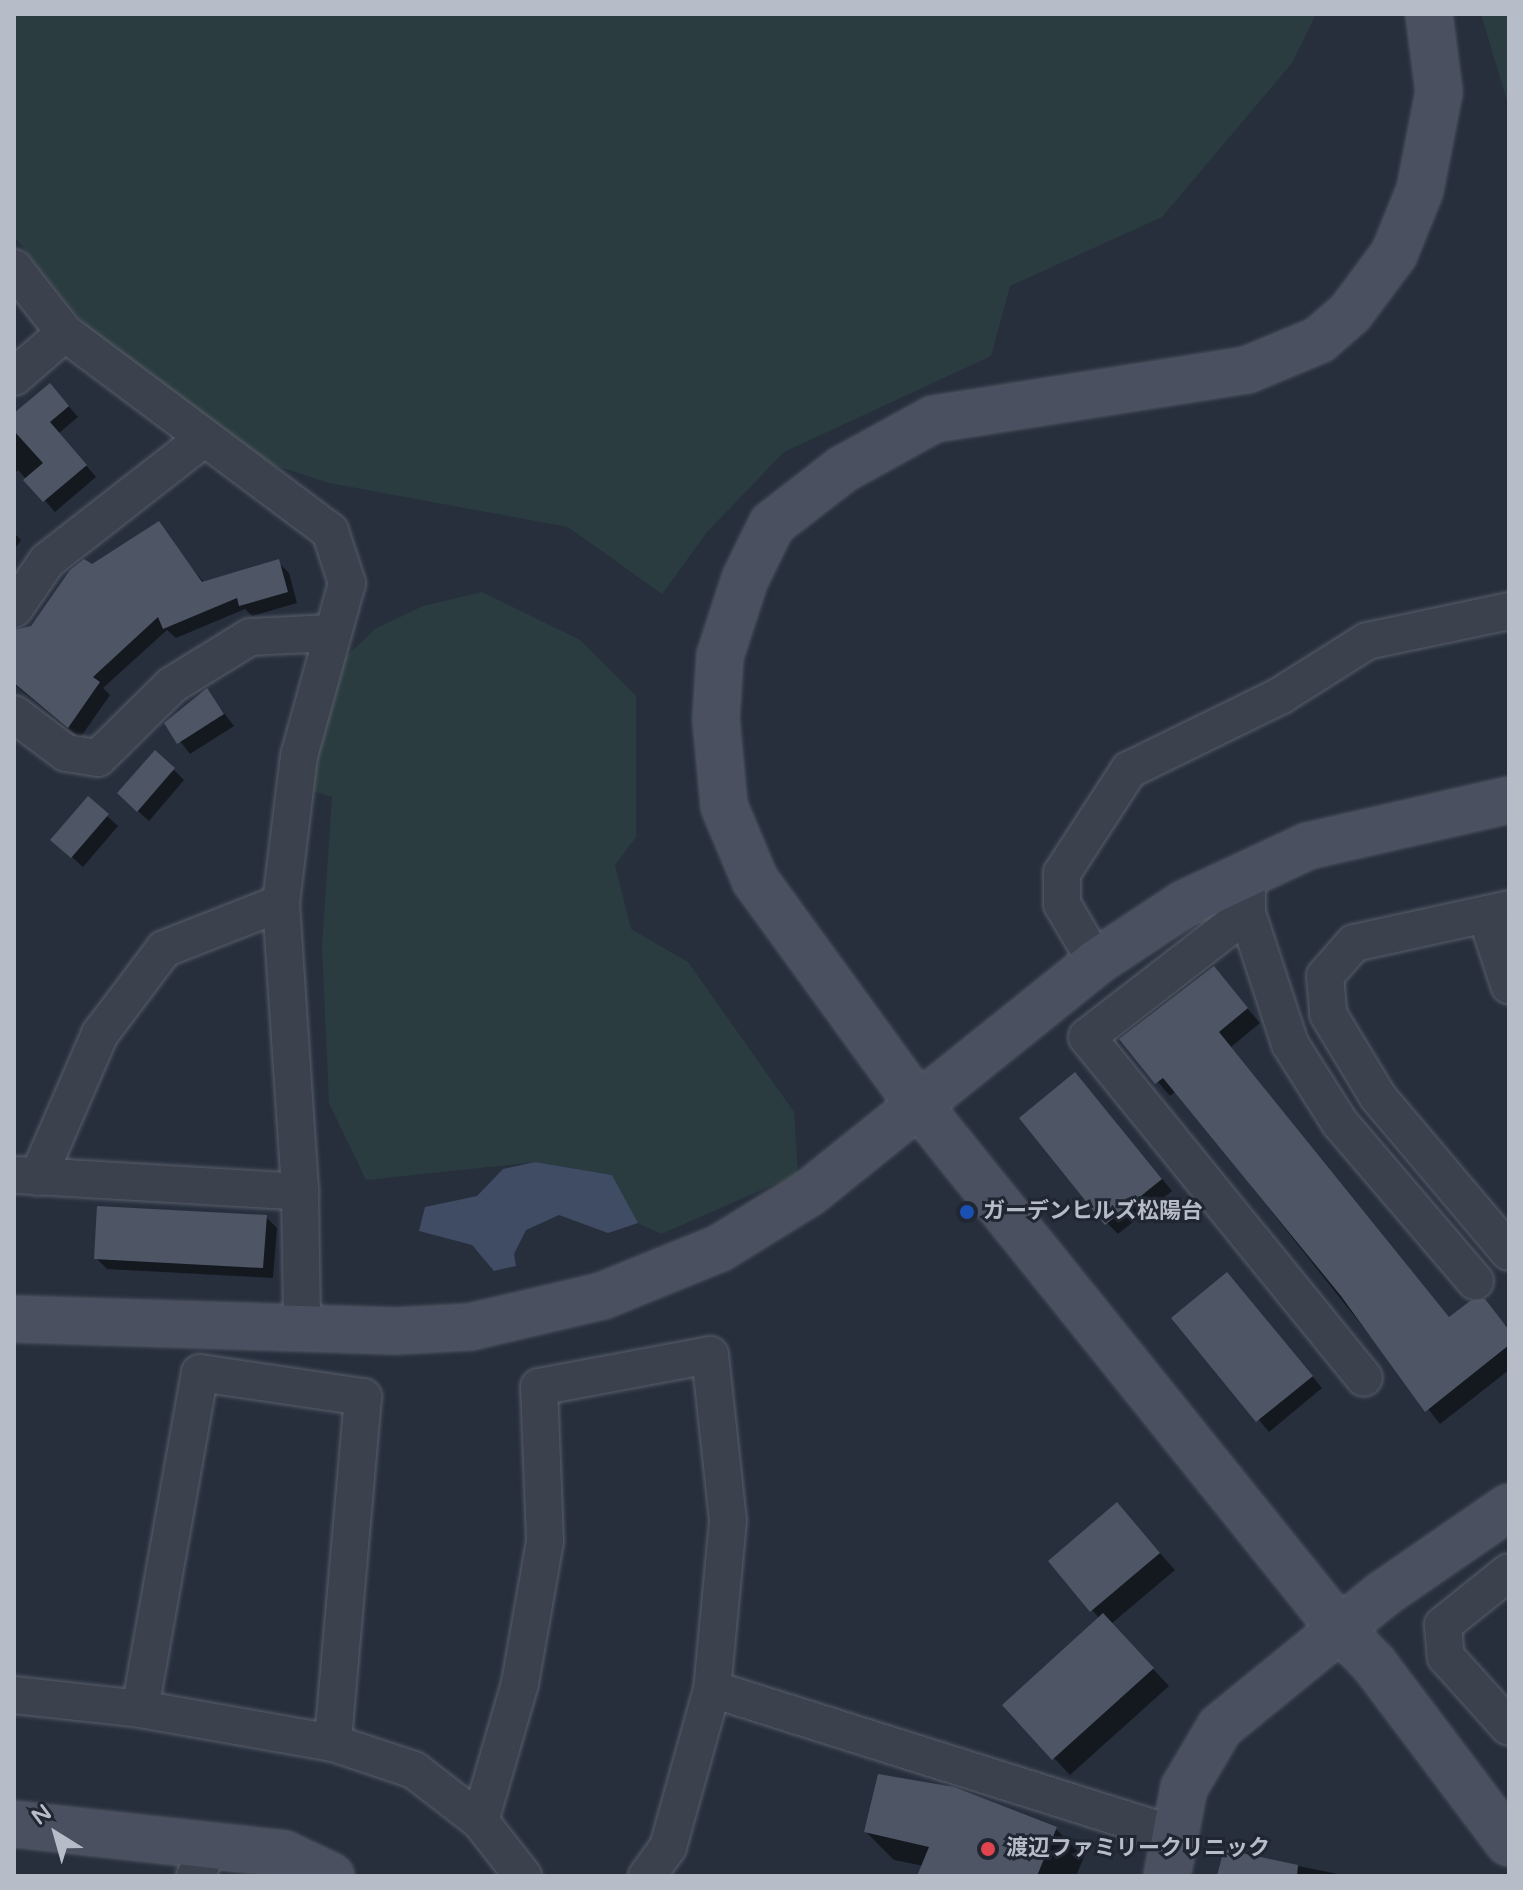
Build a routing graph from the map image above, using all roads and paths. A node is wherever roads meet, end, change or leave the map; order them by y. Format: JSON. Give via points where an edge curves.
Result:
{"nodes":[{"id":1,"x":1429,"y":14,"type":"edge"},
{"id":2,"x":14,"y":268,"type":"edge"},
{"id":3,"x":65,"y":333,"type":"junction"},
{"id":4,"x":14,"y":377,"type":"edge"},
{"id":5,"x":203,"y":439,"type":"junction"},
{"id":6,"x":14,"y":609,"type":"edge"},
{"id":7,"x":1509,"y":611,"type":"edge"},
{"id":8,"x":331,"y":633,"type":"junction"},
{"id":9,"x":14,"y":714,"type":"edge"},
{"id":10,"x":1509,"y":800,"type":"edge"},
{"id":11,"x":1247,"y":892,"type":"junction"},
{"id":12,"x":281,"y":903,"type":"junction"},
{"id":13,"x":1498,"y":914,"type":"edge"},
{"id":14,"x":1096,"y":962,"type":"junction"},
{"id":15,"x":1509,"y":985,"type":"edge"},
{"id":16,"x":917,"y":1103,"type":"junction"},
{"id":17,"x":26,"y":1176,"type":"edge"},
{"id":18,"x":300,"y":1192,"type":"junction"},
{"id":19,"x":1509,"y":1252,"type":"edge"},
{"id":20,"x":1475,"y":1281,"type":"dead end"},
{"id":21,"x":14,"y":1319,"type":"edge"},
{"id":22,"x":302,"y":1326,"type":"junction"},
{"id":23,"x":1364,"y":1378,"type":"dead end"},
{"id":24,"x":1509,"y":1507,"type":"edge"},
{"id":25,"x":1509,"y":1572,"type":"edge"},
{"id":26,"x":1339,"y":1628,"type":"junction"},
{"id":27,"x":712,"y":1689,"type":"junction"},
{"id":28,"x":14,"y":1695,"type":"edge"},
{"id":29,"x":140,"y":1709,"type":"junction"},
{"id":30,"x":1509,"y":1727,"type":"edge"},
{"id":31,"x":333,"y":1743,"type":"junction"},
{"id":32,"x":480,"y":1821,"type":"junction"},
{"id":33,"x":14,"y":1824,"type":"edge"},
{"id":34,"x":1509,"y":1843,"type":"edge"},
{"id":35,"x":1170,"y":1856,"type":"edge"},
{"id":36,"x":203,"y":1861,"type":"edge"},
{"id":37,"x":331,"y":1876,"type":"edge"},
{"id":38,"x":523,"y":1876,"type":"edge"},
{"id":39,"x":647,"y":1876,"type":"edge"}],
"edges":[{"from":1,"to":16,"type":"street","via":[[1439,92],[1420,190],[1394,254],[1350,313],[1319,340],[1247,370],[934,419],[843,469],[794,505],[772,524],[745,579],[720,656],[716,719],[724,806],[755,880]]},
{"from":2,"to":3,"type":"street"},
{"from":3,"to":4,"type":"street"},
{"from":3,"to":5,"type":"street"},
{"from":5,"to":6,"type":"street","via":[[47,561]]},
{"from":5,"to":8,"type":"street","via":[[330,531],[347,583]]},
{"from":7,"to":14,"type":"street","via":[[1367,641],[1280,696],[1129,770],[1062,873],[1062,904]]},
{"from":8,"to":9,"type":"street","via":[[250,637],[172,685],[98,758],[66,753]]},
{"from":8,"to":12,"type":"street","via":[[299,756]]},
{"from":10,"to":11,"type":"street","via":[[1373,828]]},
{"from":11,"to":14,"type":"street","via":[[1184,904]]},
{"from":11,"to":20,"type":"street","via":[[1290,1044],[1340,1123]]},
{"from":11,"to":23,"type":"street","via":[[1087,1037]]},
{"from":12,"to":17,"type":"street","via":[[164,949],[100,1034]]},
{"from":12,"to":18,"type":"street"},
{"from":13,"to":15,"type":"street"},
{"from":13,"to":19,"type":"street","via":[[1354,943],[1325,976],[1328,1014],[1378,1097]]},
{"from":14,"to":16,"type":"street"},
{"from":16,"to":22,"type":"street","via":[[809,1193],[768,1220],[720,1248],[602,1296],[470,1327],[396,1331]]},
{"from":16,"to":26,"type":"street"},
{"from":17,"to":18,"type":"street"},
{"from":18,"to":22,"type":"street"},
{"from":21,"to":22,"type":"street"},
{"from":24,"to":26,"type":"street"},
{"from":25,"to":30,"type":"street","via":[[1443,1625],[1446,1657]]},
{"from":26,"to":34,"type":"street","via":[[1374,1664]]},
{"from":26,"to":35,"type":"street","via":[[1220,1727],[1184,1788]]},
{"from":27,"to":32,"type":"street","via":[[728,1521],[710,1355],[539,1387],[545,1541],[520,1683]]},
{"from":27,"to":35,"type":"street"},
{"from":27,"to":39,"type":"street","via":[[668,1847]]},
{"from":28,"to":29,"type":"street"},
{"from":29,"to":31,"type":"street"},
{"from":29,"to":31,"type":"street","via":[[200,1373],[363,1397]]},
{"from":31,"to":32,"type":"street","via":[[414,1770]]},
{"from":32,"to":38,"type":"street"},
{"from":33,"to":36,"type":"street"},
{"from":36,"to":37,"type":"street","via":[[284,1854]]}]}
